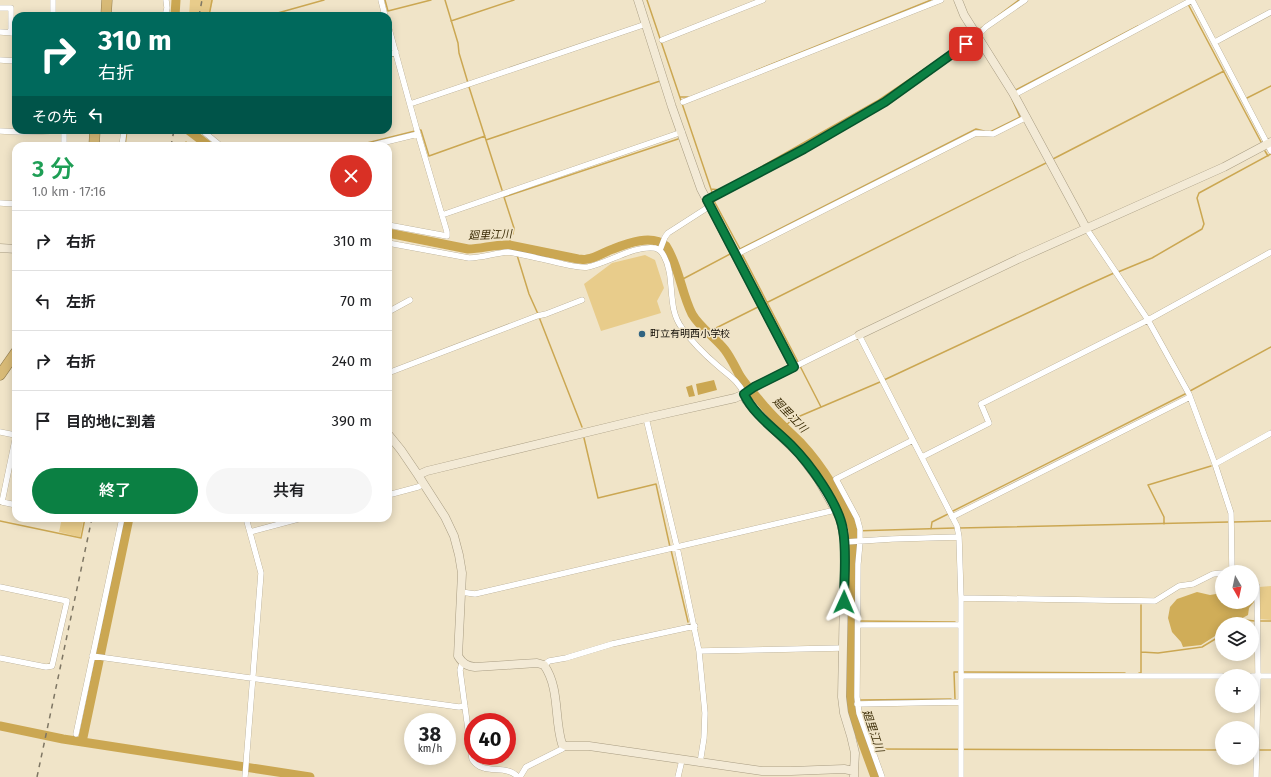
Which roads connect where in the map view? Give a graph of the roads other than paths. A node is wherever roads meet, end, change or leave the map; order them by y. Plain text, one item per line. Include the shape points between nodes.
1 (53, 0) edge
2 (107, 0) edge
3 (166, 0) edge
4 (381, 0) edge
5 (638, 0) edge
6 (763, 0) edge
7 (940, 0) edge
8 (958, 0) edge
9 (1025, 0) edge
10 (1190, 1) edge
11 (0, 8) edge
12 (53, 12) edge
13 (106, 12) edge
14 (166, 12) edge
15 (384, 12) edge
16 (1271, 12) edge
17 (12, 20) edge
18 (646, 24) junction
19 (0, 32) edge
20 (12, 33) edge
21 (976, 34) junction
22 (392, 38) edge
23 (662, 40) dead end
24 (1215, 42) junction
25 (396, 52) junction
26 (392, 54) edge
27 (0, 60) edge
28 (12, 60) edge
29 (1013, 93) junction
30 (683, 102) dead end
31 (410, 104) junction
32 (1027, 117) junction
33 (0, 130) edge
34 (12, 131) edge
35 (417, 132) junction
36 (682, 132) junction
37 (206, 134) edge
38 (216, 142) edge
39 (383, 142) edge
40 (1270, 147) edge
41 (711, 200) junction
42 (0, 203) edge
43 (12, 204) edge
44 (442, 215) junction
45 (392, 226) edge
46 (1086, 228) junction
47 (392, 244) edge
48 (0, 248) edge
49 (12, 249) edge
50 (660, 250) junction
51 (1271, 252) edge
52 (737, 253) junction
53 (410, 300) dead end
54 (582, 300) dead end
55 (392, 310) edge
56 (1148, 320) junction
57 (859, 335) junction
58 (12, 358) edge
59 (797, 365) junction
60 (392, 371) edge
61 (0, 375) edge
62 (745, 394) junction
63 (1188, 394) junction
64 (646, 418) junction
65 (0, 432) edge
66 (1271, 433) edge
67 (12, 434) edge
68 (392, 439) edge
69 (913, 440) junction
70 (12, 454) edge
71 (922, 457) junction
72 (1215, 464) junction
73 (418, 475) junction
74 (424, 484) junction
75 (392, 494) edge
76 (12, 504) edge
77 (836, 509) junction
78 (951, 514) junction
79 (121, 522) edge
80 (247, 522) edge
81 (287, 522) edge
82 (250, 532) junction
83 (959, 535) junction
84 (846, 542) junction
85 (859, 542) junction
86 (673, 548) junction
87 (1232, 565) edge
88 (1215, 574) edge
89 (0, 587) edge
90 (461, 592) junction
91 (961, 598) junction
92 (1257, 609) edge
93 (858, 622) junction
94 (961, 625) junction
95 (695, 626) junction
96 (843, 648) junction
97 (699, 651) junction
98 (92, 656) junction
99 (0, 658) edge
100 (462, 663) junction
101 (544, 665) junction
102 (1255, 669) edge
103 (961, 674) junction
104 (1215, 676) edge
105 (1259, 676) edge
106 (1271, 676) edge
107 (253, 678) junction
108 (961, 702) junction
109 (857, 704) junction
110 (465, 706) junction
111 (1256, 713) edge
112 (76, 734) dead end
113 (566, 746) junction
114 (682, 760) junction
115 (700, 763) junction
116 (245, 774) edge
117 (854, 774) edge
118 (519, 777) edge
119 (678, 777) edge
120 (882, 777) edge
121 (961, 777) edge
122 (1256, 777) edge

1 - 12 street
2 - 13 highway
3 - 14 street
4 - 15 street
5 - 18 street
6 - 23 street
7 - 30 street
8 - 21 street
9 - 21 street
10 - 24 street
10 - 29 street
11 - 17 street via 11,8
16 - 24 street
18 - 31 street
18 - 36 street
19 - 20 street
21 - 29 street
21 - 41 street via 885,102
22 - 25 street
24 - 40 street
25 - 26 street
25 - 31 street
27 - 28 street
29 - 32 street
31 - 35 street
32 - 46 street
32 - 52 street via 993,134 976,133
33 - 34 street
35 - 39 street
35 - 44 street
36 - 41 street via 701,189
36 - 44 street
37 - 38 street
40 - 46 street
41 - 50 street via 668,233
41 - 52 street
42 - 43 street
44 - 45 street via 447,236
46 - 56 street
46 - 57 street
47 - 50 street via 469,258 499,253 518,254 582,267 599,264 618,255 642,249
48 - 49 street
50 - 62 street via 668,265 673,304 681,327 731,376
51 - 56 street
52 - 59 street via 761,305
53 - 55 street
54 - 60 street
56 - 63 street
56 - 71 street via 981,404 989,423
57 - 59 street
57 - 69 street
58 - 61 highway
59 - 62 street
62 - 64 street
62 - 77 street via 746,400 755,411 800,455
63 - 72 street
63 - 78 street
64 - 73 street
64 - 86 street
65 - 67 street
66 - 72 street
68 - 73 street
69 - 71 street
69 - 85 street via 836,479 857,518
70 - 76 street via 2,502
71 - 78 street
72 - 87 street via 1231,513
73 - 74 street
74 - 75 street
74 - 90 street via 454,536 460,555
77 - 84 street
77 - 86 street
78 - 83 street
79 - 98 street
80 - 82 street
81 - 82 street
82 - 107 street via 261,573
83 - 85 street
83 - 91 street
84 - 85 street
84 - 96 street
85 - 93 street
86 - 90 street via 475,594
86 - 95 street
88 - 91 street via 1193,584 1179,586 1155,601
89 - 99 street via 67,601 52,666
90 - 100 street via 458,656
91 - 94 street
92 - 102 street
93 - 94 street
93 - 109 street
94 - 103 street
95 - 97 street
95 - 101 street via 612,644 549,661
96 - 97 street
96 - 117 street via 842,697 855,753
97 - 115 street via 705,713
98 - 107 street
98 - 112 street
100 - 101 street via 467,666 537,663
100 - 110 street via 460,670
101 - 113 street via 553,684 561,740
103 - 104 street
103 - 108 street
105 - 106 street
107 - 110 street
107 - 116 street
108 - 109 street
108 - 121 street
109 - 120 street
110 - 118 street via 475,767 489,774 510,773
111 - 122 street
113 - 114 street via 589,746
113 - 118 street via 526,767
114 - 115 street
114 - 119 street
115 - 117 street via 762,771 844,769

